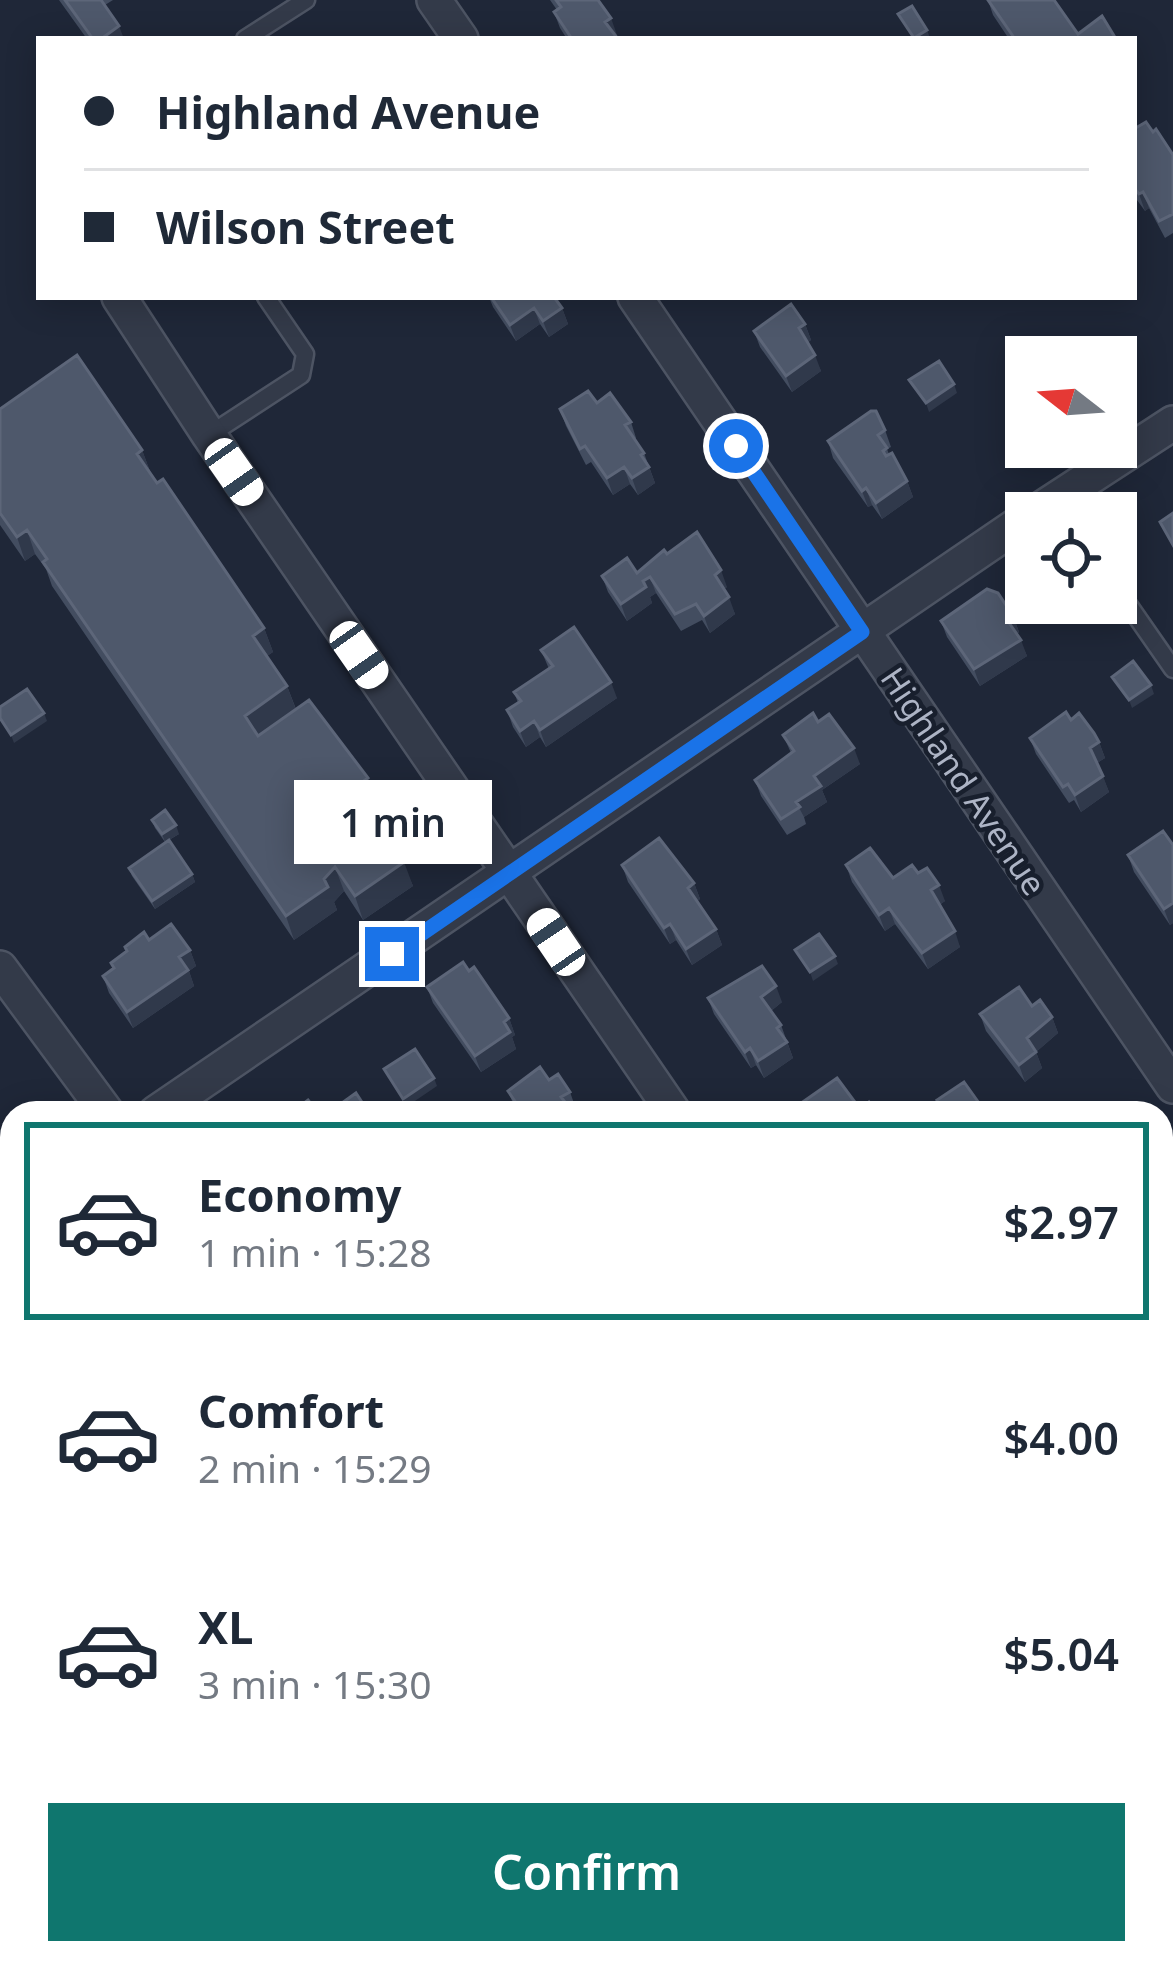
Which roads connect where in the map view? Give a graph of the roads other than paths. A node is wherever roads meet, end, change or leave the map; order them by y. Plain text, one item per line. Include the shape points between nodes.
1 (306, 0) edge
2 (434, 0) edge
3 (250, 36) edge
4 (458, 36) edge
5 (121, 300) edge
6 (268, 300) edge
7 (637, 300) edge
8 (1173, 424) edge
9 (209, 435) junction
10 (1075, 492) edge
11 (1005, 533) edge
12 (1137, 617) edge
13 (862, 632) junction
14 (1173, 669) edge
15 (510, 874) junction
16 (0, 968) edge
17 (1173, 1086) edge
18 (98, 1101) edge
19 (174, 1101) edge
20 (666, 1101) edge

1 - 3 lane
2 - 4 street
5 - 9 street
6 - 9 lane via 305,354 301,374
7 - 13 street, Highland Avenue
8 - 10 street
9 - 15 street
11 - 13 street
12 - 14 lane
13 - 15 street
13 - 17 street, Highland Avenue
15 - 19 street
15 - 20 street
16 - 18 street

